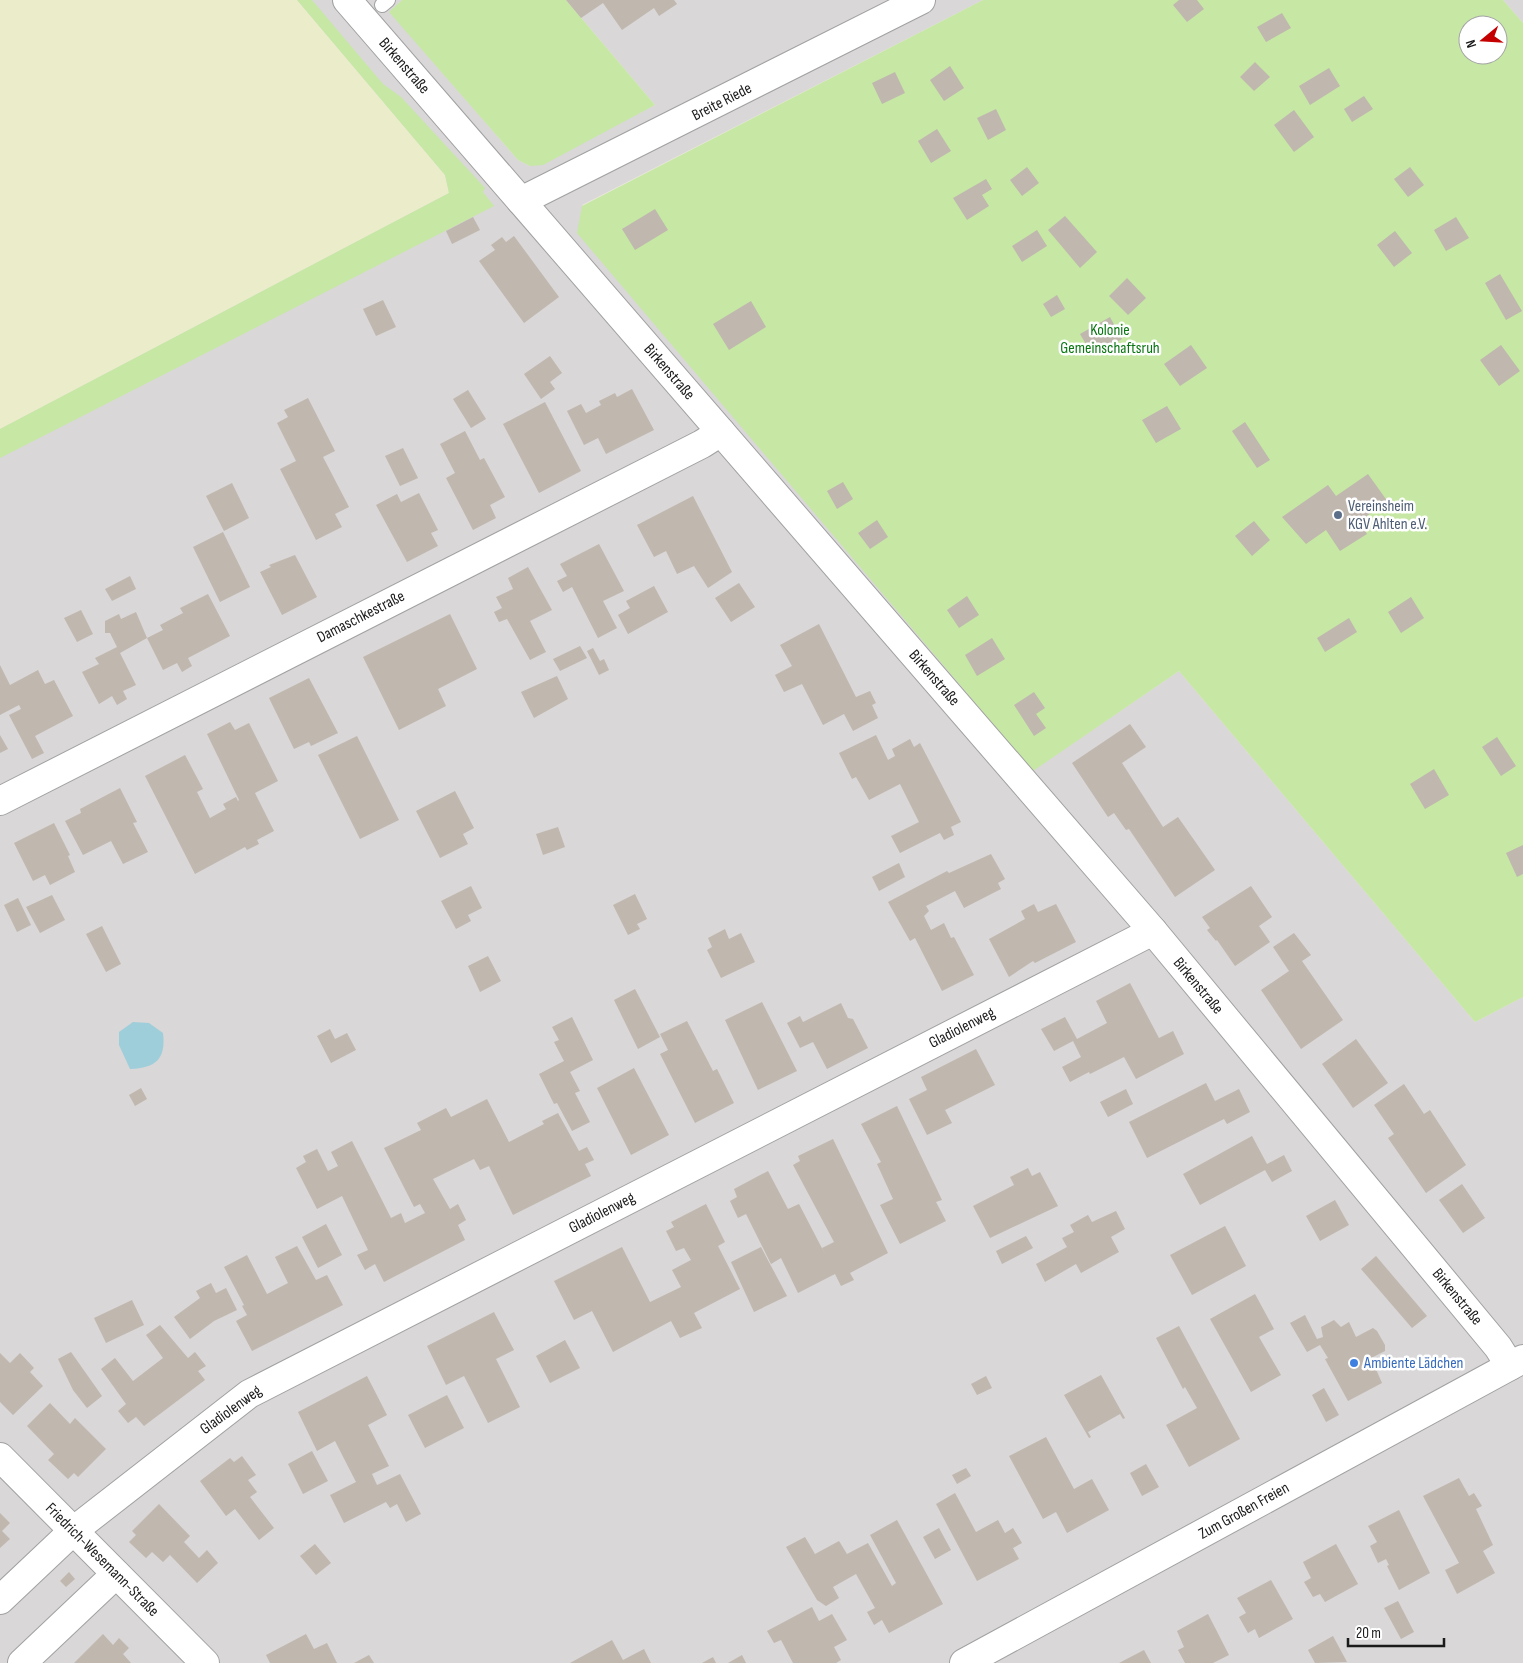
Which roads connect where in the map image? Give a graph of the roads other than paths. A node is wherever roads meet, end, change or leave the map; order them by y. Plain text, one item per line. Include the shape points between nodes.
1 (347, 0) edge
2 (921, 0) edge
3 (522, 201) junction
4 (722, 432) junction
5 (0, 801) edge
6 (1153, 931) junction
7 (1516, 1363) edge
8 (0, 1456) edge
9 (73, 1531) junction
10 (116, 1574) junction
11 (0, 1600) edge
12 (22, 1663) edge
13 (206, 1663) edge
14 (964, 1663) edge

1 - 3 street, Birkenstraße
2 - 3 street, Breite Riede
3 - 4 street, Birkenstraße
4 - 5 street, Damaschkestraße
4 - 6 street, Birkenstraße
6 - 7 street, Birkenstraße via 1498,1347
6 - 9 street, Gladiolenweg via 249,1394
7 - 14 street, Zum Großen Freien
8 - 9 street, Friedrich-Wesemann-Straße
9 - 10 street, Friedrich-Wesemann-Straße
9 - 11 street, Gladiolenweg
10 - 12 street
10 - 13 street, Friedrich-Wesemann-Straße

